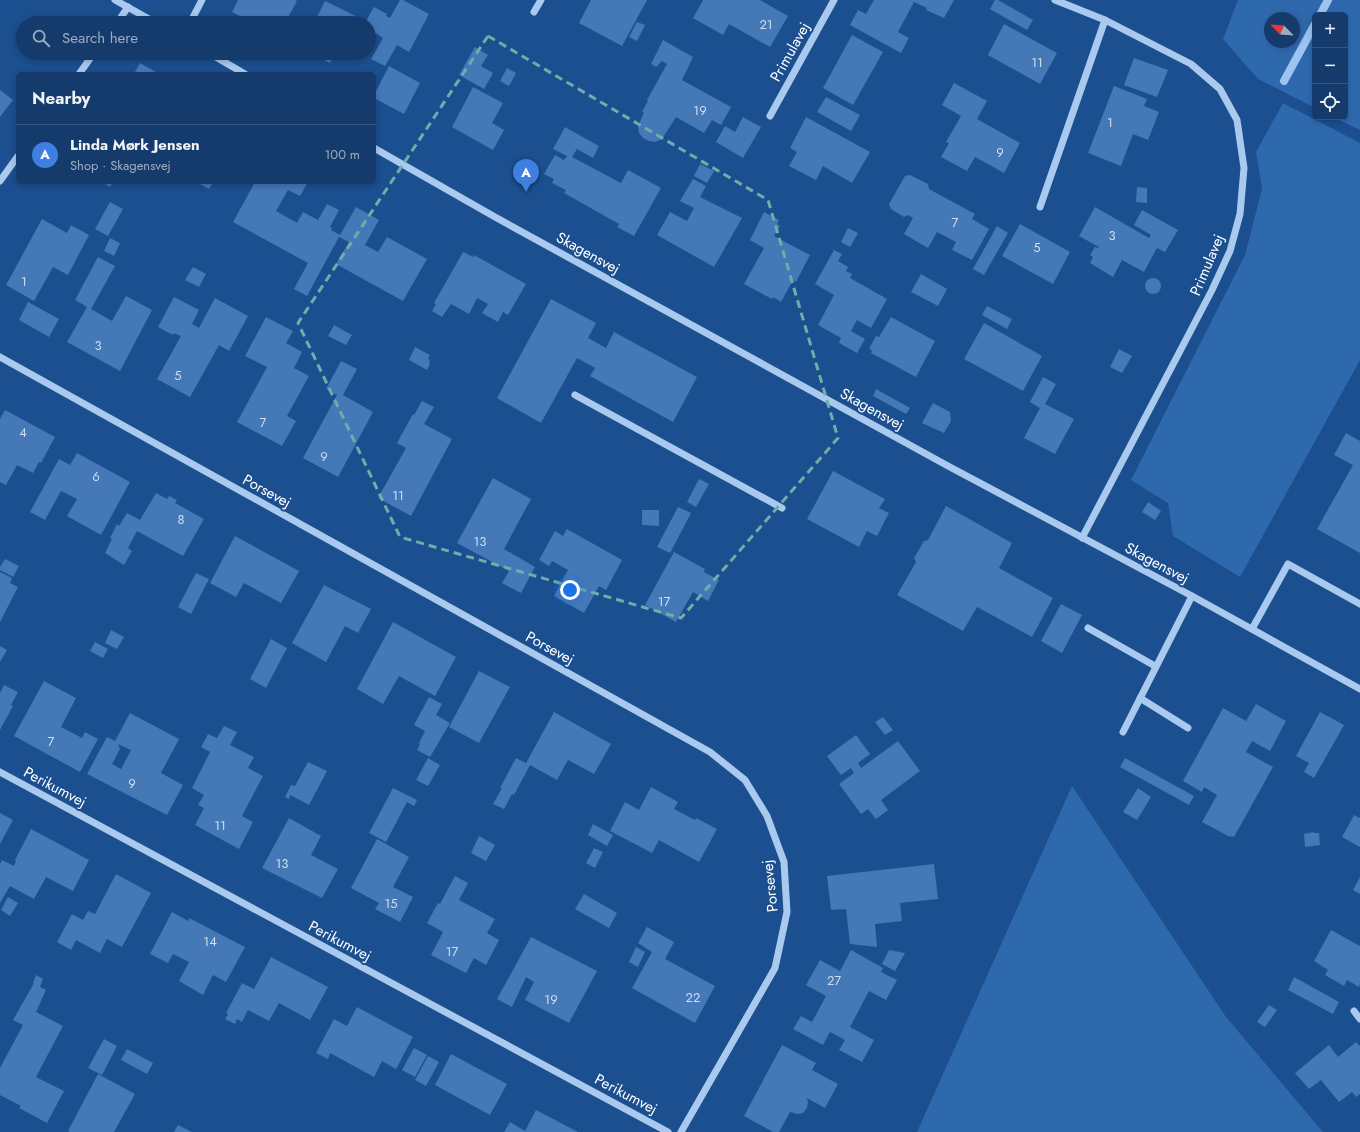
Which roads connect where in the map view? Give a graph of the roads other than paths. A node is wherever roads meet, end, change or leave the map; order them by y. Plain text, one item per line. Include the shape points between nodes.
1 (115, 0) edge
2 (202, 0) edge
3 (541, 0) edge
4 (834, 0) edge
5 (1055, 0) edge
6 (128, 7) junction
7 (534, 12) dead end
8 (122, 16) edge
9 (144, 16) edge
10 (194, 16) edge
11 (1105, 20) junction
12 (89, 60) edge
13 (220, 60) edge
14 (80, 72) edge
15 (241, 72) edge
16 (770, 116) dead end
17 (376, 149) edge
18 (16, 159) edge
19 (0, 181) edge
20 (1040, 207) dead end
21 (0, 357) edge
22 (575, 395) dead end
23 (782, 508) dead end
24 (1082, 538) junction
25 (1192, 596) junction
26 (1360, 604) edge
27 (1088, 628) dead end
28 (1252, 629) junction
29 (1155, 666) junction
30 (1360, 689) edge
31 (1140, 698) junction
32 (1188, 728) dead end
33 (1123, 732) dead end
34 (0, 772) edge
35 (1354, 1011) dead end
36 (1360, 1019) edge
37 (668, 1132) edge
38 (681, 1132) edge

1 - 6 street
2 - 10 street
3 - 7 street
4 - 16 street, Primulavej
5 - 11 street, Primulavej
6 - 8 street
6 - 9 street
11 - 20 street
11 - 24 street, Primulavej via 1191,64 1220,89 1237,120 1244,168 1240,214 1230,251
12 - 14 street
13 - 15 street
17 - 24 street, Skagensvej via 495,217
18 - 19 street
21 - 38 street, Porsevej via 710,752 745,780 767,816 784,862 787,912 775,968
22 - 23 street
24 - 25 street, Skagensvej
25 - 28 street, Skagensvej
25 - 29 street
26 - 28 street via 1288,564
27 - 29 street
28 - 30 street, Skagensvej
29 - 31 street
31 - 32 street
31 - 33 street
34 - 37 street, Perikumvej
35 - 36 street

